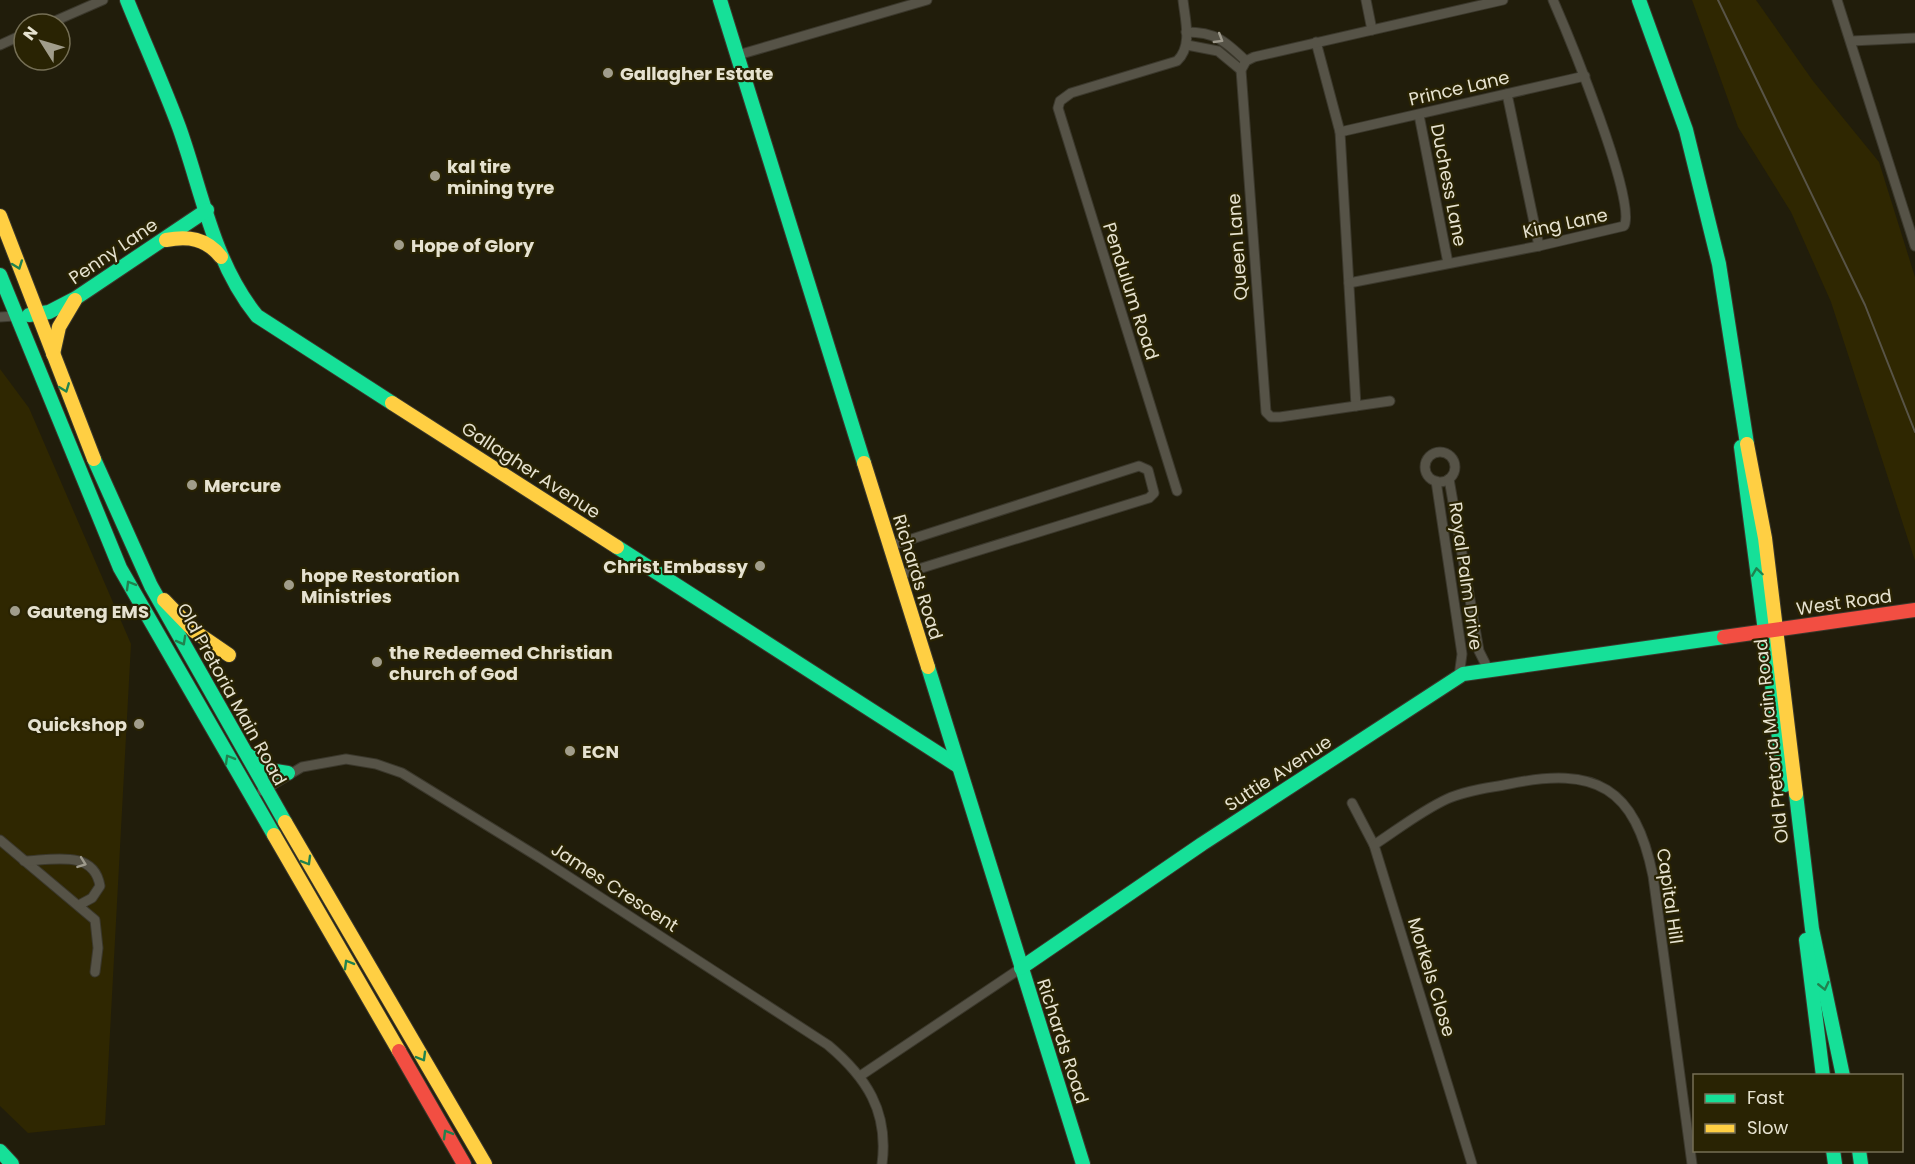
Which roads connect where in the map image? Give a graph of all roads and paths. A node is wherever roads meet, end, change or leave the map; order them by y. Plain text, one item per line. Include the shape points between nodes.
1 (103, 0) edge
2 (127, 0) edge
3 (720, 0) edge
4 (927, 0) edge
5 (1183, 0) edge
6 (1366, 0) edge
7 (1503, 0) edge
8 (1554, 0) edge
9 (1639, 0) edge
10 (1837, 0) edge
11 (72, 14) edge
12 (1372, 30) junction
13 (1186, 32) junction
14 (1915, 38) edge
15 (1851, 41) junction
16 (1316, 42) junction
17 (1187, 45) junction
18 (738, 55) junction
19 (1246, 61) junction
20 (1241, 70) junction
21 (1585, 76) junction
22 (1507, 94) junction
23 (1419, 114) junction
24 (1340, 132) junction
25 (207, 210) junction
26 (0, 216) edge
27 (159, 242) junction
28 (1539, 246) junction
29 (1915, 246) edge
30 (1448, 263) junction
31 (225, 264) junction
32 (1348, 283) junction
33 (1, 287) edge
34 (76, 298) junction
35 (36, 314) junction
36 (15, 316) junction
37 (0, 317) edge
38 (52, 355) junction
39 (1390, 401) dead end
40 (1356, 406) junction
41 (1449, 479) junction
42 (1436, 481) junction
43 (1177, 491) dead end
44 (890, 546) junction
45 (899, 574) junction
46 (151, 586) junction
47 (1468, 588) junction
48 (1452, 591) junction
49 (1915, 610) edge
50 (1771, 630) junction
51 (229, 655) dead end
52 (1488, 669) junction
53 (1459, 676) junction
54 (240, 746) junction
55 (958, 766) junction
56 (288, 773) junction
57 (265, 789) junction
58 (251, 798) junction
59 (1352, 803) dead end
60 (0, 840) edge
61 (1374, 846) junction
62 (24, 861) junction
63 (79, 905) junction
64 (1021, 968) junction
65 (95, 972) dead end
66 (1823, 1074) edge
67 (1843, 1074) edge
68 (860, 1076) junction
69 (0, 1151) edge
70 (12, 1164) edge
71 (464, 1164) edge
72 (485, 1164) edge
73 (882, 1164) edge
74 (1083, 1164) edge
75 (1472, 1164) edge
76 (1692, 1164) edge

1 - 11 street
2 - 25 main road, Gallagher Avenue via 179,128
3 - 18 main road, Richards Road
4 - 18 street
5 - 13 street
6 - 12 street
7 - 12 street
8 - 21 street, King Lane
9 - 50 main road, Old Pretoria Main Road via 1670,79 1719,264 1739,403 1760,502
10 - 15 street
12 - 16 street
13 - 17 street
13 -> 19 street via 1215,36
14 - 15 street
15 - 29 street
16 - 19 street
16 - 24 street
17 - 20 street via 1218,51
17 - 43 street, Pendulum Road via 1183,55 1167,64 1077,90 1060,101 1059,118
18 - 44 main road, Richards Road
19 - 20 street
20 - 40 street, Queen Lane via 1266,412 1274,418
21 - 22 street, Prince Lane
21 - 28 street, King Lane via 1618,175 1628,220 1619,229
22 - 23 street, Prince Lane
22 - 28 street
23 - 24 street, Prince Lane
23 - 30 street, Duchess Lane
24 - 32 street
25 - 27 main road, Penny Lane
25 - 31 main road, Gallagher Avenue
26 -> 35 main road, Old Pretoria Main Road
27 - 31 main road via 195,238 207,243
27 - 34 main road, Penny Lane
28 - 30 street, King Lane
30 - 32 street, King Lane
31 - 55 main road, Gallagher Avenue via 244,304 269,325
32 - 40 street
33 - 36 main road, Old Pretoria Main Road
34 - 35 main road, Penny Lane
34 - 38 main road via 59,327
35 - 36 main road, Penny Lane
35 - 38 main road, Old Pretoria Main Road
36 - 37 street
58 -> 36 main road, Old Pretoria Main Road via 120,568
38 -> 46 main road, Old Pretoria Main Road via 84,439
39 - 40 street
41 - 42 street
41 - 42 street via 1454,461 1447,453 1439,452 1431,454 1425,464 1427,474
41 - 47 street, Royal Palm Drive
42 - 48 street, Royal Palm Drive
44 - 45 main road, Richards Road
44 - 45 street via 1138,466 1148,470 1154,493 1149,498
45 - 55 main road, Richards Road
46 - 51 main road via 194,631
46 -> 54 main road, Old Pretoria Main Road
47 - 48 street
47 - 52 street, Royal Palm Drive via 1480,654
48 - 53 street, Royal Palm Drive via 1462,654
49 - 50 main road, West Road
50 - 52 main road, Suttie Avenue
50 - 66 main road, Old Pretoria Main Road
50 -> 67 main road, Old Pretoria Main Road via 1812,929
52 - 53 main road, Suttie Avenue
53 - 64 main road, Suttie Avenue
54 - 56 main road via 266,769
54 - 57 main road, Old Pretoria Main Road
55 - 64 main road, Richards Road
56 - 57 street, James Crescent
56 - 68 street, James Crescent via 308,765 346,759 402,773 817,1036
57 - 58 street, James Crescent
57 -> 72 main road, Old Pretoria Main Road
71 -> 58 main road, Old Pretoria Main Road
59 - 61 street, Morkels Close
60 - 62 street
61 - 75 street, Morkels Close
61 - 76 street, Capital Hill via 1449,798 1537,778 1576,777 1607,791 1631,812 1644,838 1653,876
62 - 63 street
62 -> 63 street via 80,860 90,865 97,872 100,886 92,898
63 - 65 street via 95,920
64 - 68 street, Suttie Avenue
64 - 74 main road, Richards Road
68 - 73 street, James Crescent via 878,1114
69 - 70 main road

